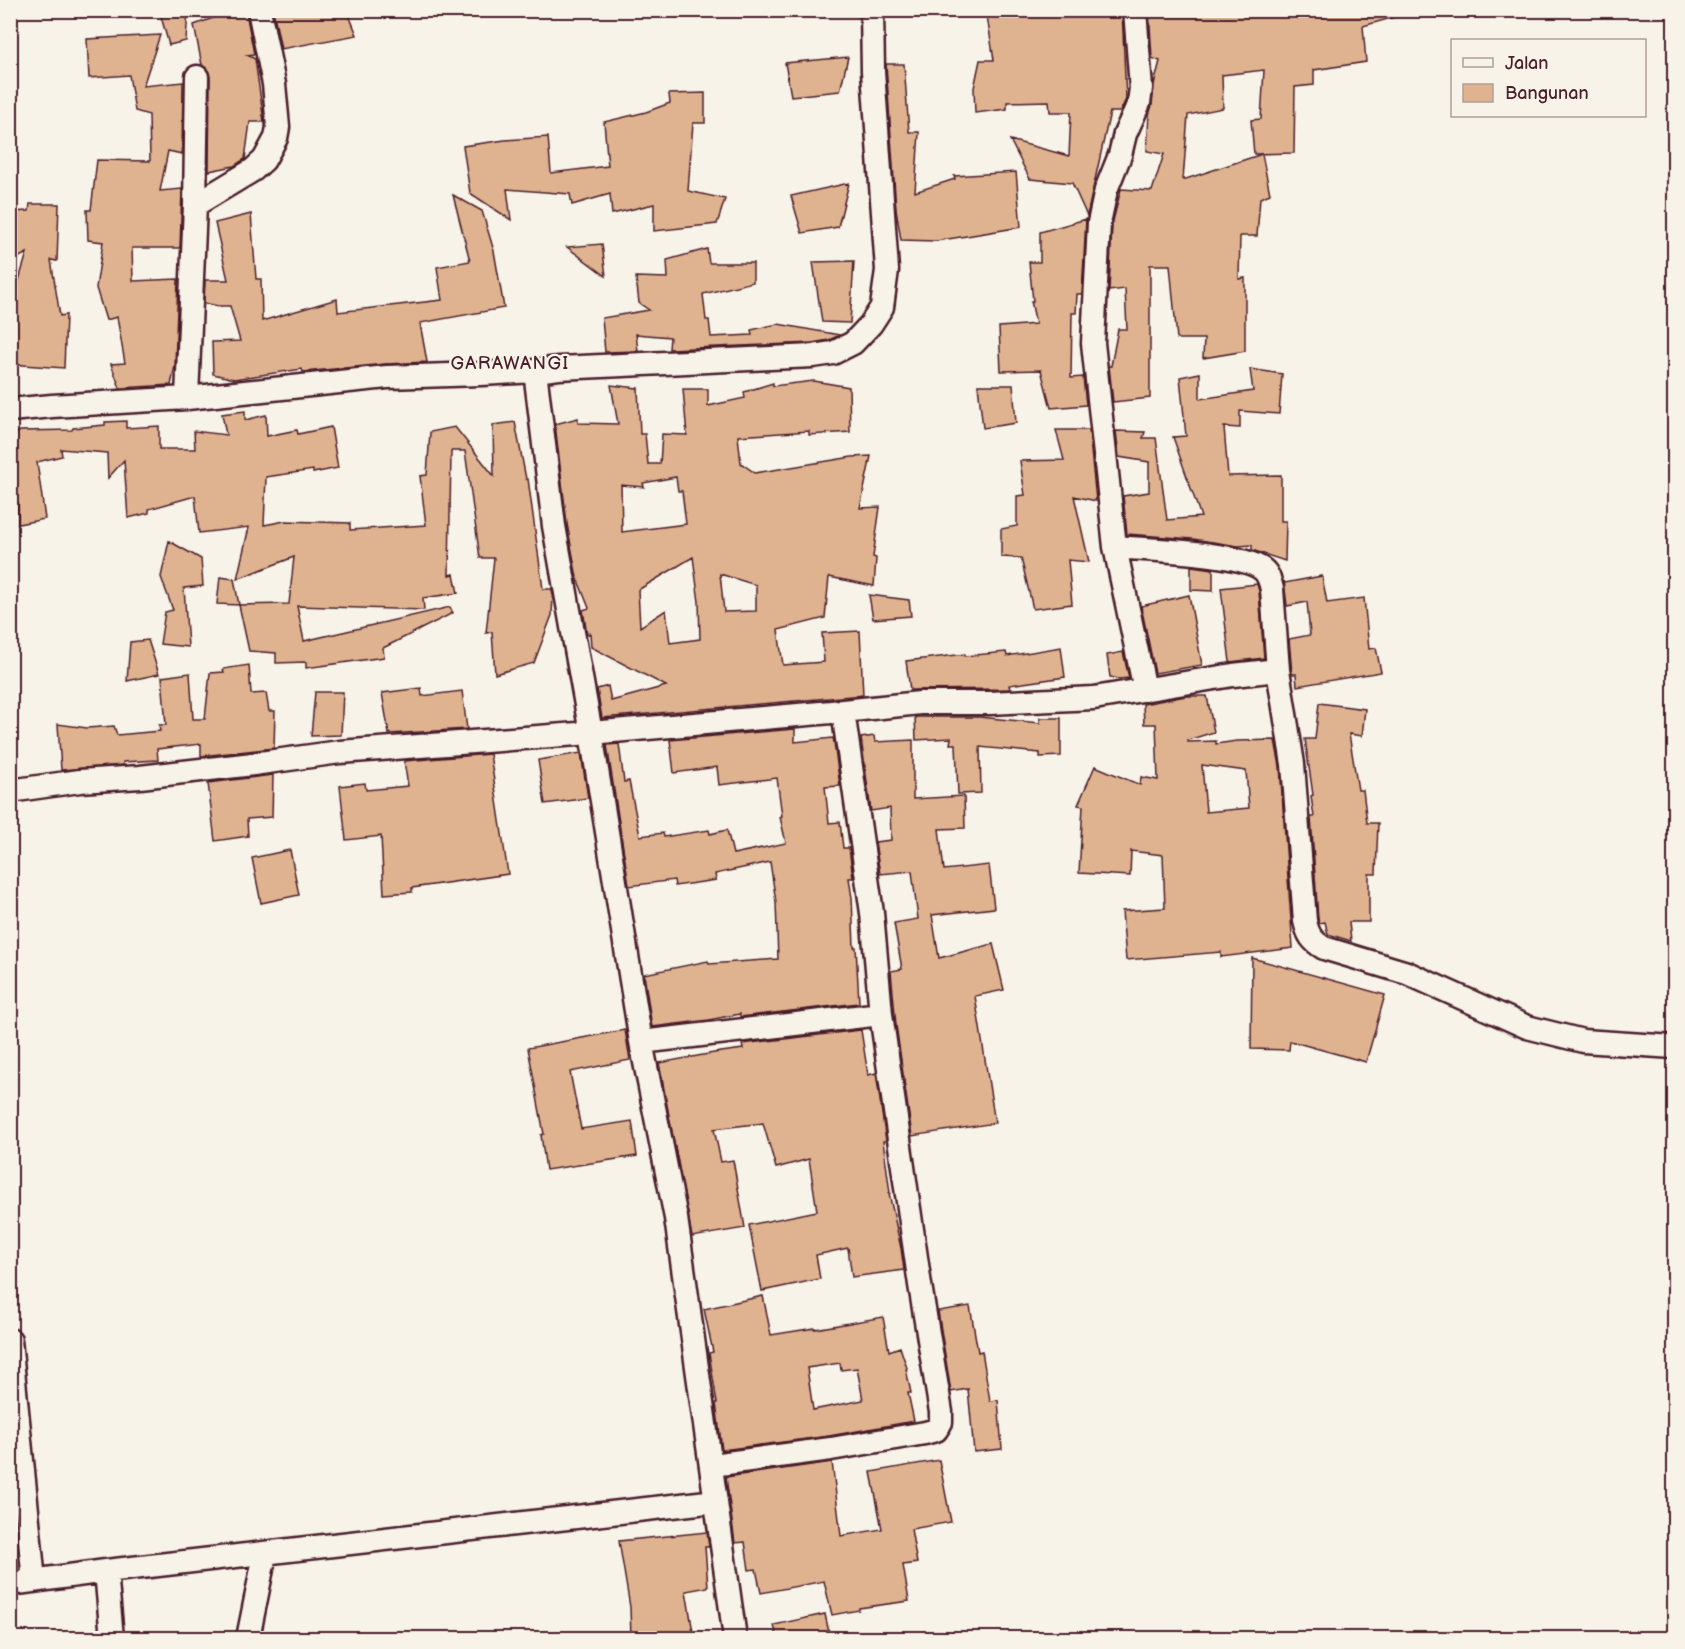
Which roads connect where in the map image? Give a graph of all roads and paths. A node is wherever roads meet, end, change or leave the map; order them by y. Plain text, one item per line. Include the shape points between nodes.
1 (259, 10) edge
2 (872, 10) edge
3 (1135, 10) edge
4 (196, 77) dead end
5 (195, 205) junction
6 (536, 371) junction
7 (187, 398) junction
8 (10, 410) edge
9 (1115, 547) junction
10 (1278, 670) junction
11 (1138, 691) junction
12 (843, 711) junction
13 (591, 733) junction
14 (10, 791) edge
15 (881, 1014) junction
16 (641, 1042) junction
17 (1674, 1047) edge
18 (10, 1340) edge
19 (712, 1465) junction
20 (716, 1501) junction
21 (265, 1554) junction
22 (106, 1571) junction
23 (34, 1581) junction
24 (10, 1584) edge
25 (112, 1638) edge
26 (248, 1638) edge
27 (735, 1638) edge

1 - 5 street via 274,84 276,138 264,160 252,170
2 - 6 street via 887,270 882,307 871,324 853,343 833,353 813,356
3 - 9 street via 1139,103 1106,190 1099,223 1093,343
4 - 5 street
5 - 7 street
6 - 7 street via 387,377
6 - 13 street via 554,526
7 - 8 street
9 - 10 street via 1215,556 1256,564 1265,571 1272,589
9 - 11 street
10 - 11 street
10 - 17 street via 1293,764 1305,921 1315,943 1407,973 1527,1027 1584,1041
11 - 12 street via 1094,698 920,703
12 - 13 street
12 - 15 street via 872,913
13 - 14 street via 340,752
13 - 16 street
15 - 16 street
15 - 19 street via 941,1422 932,1432
16 - 19 street via 676,1218
18 - 23 street
19 - 20 street
20 - 21 street
20 - 27 street
21 - 22 street
21 - 26 street
22 - 23 street
22 - 25 street
23 - 24 street

